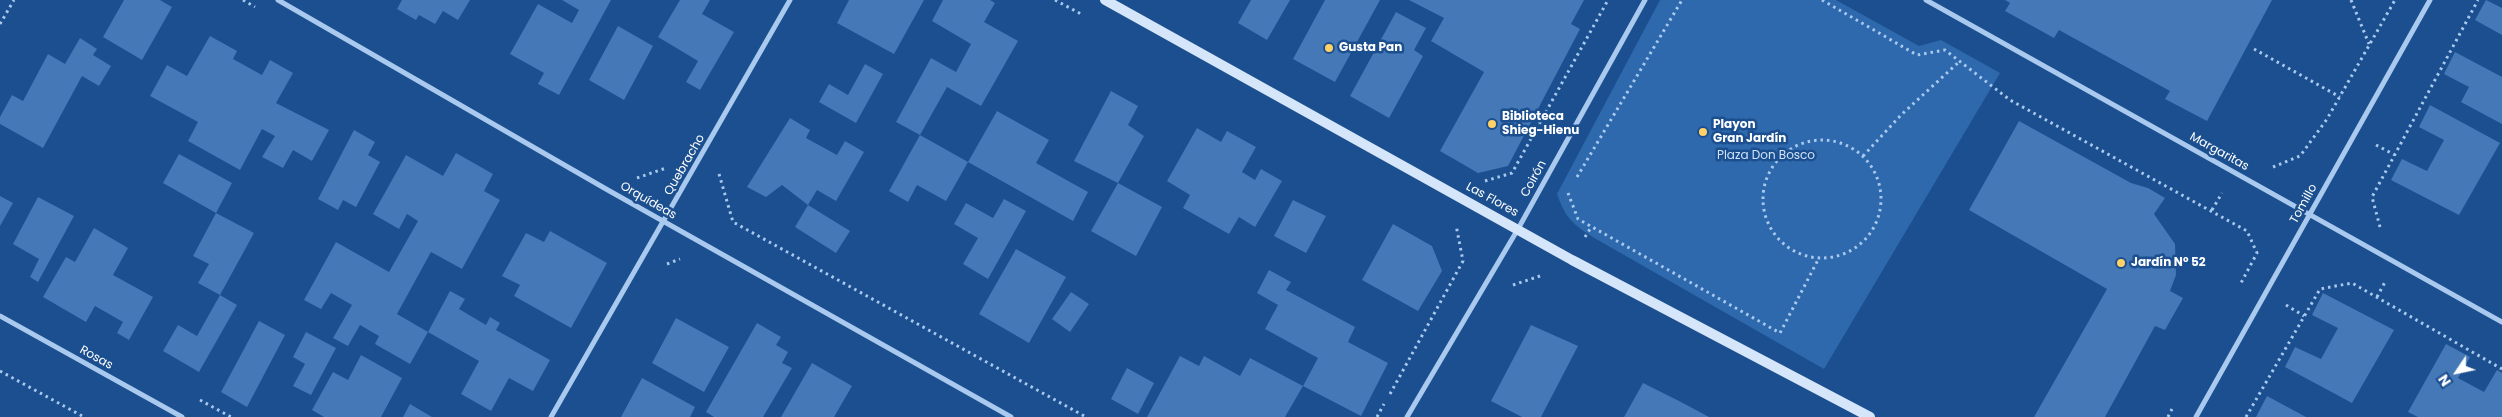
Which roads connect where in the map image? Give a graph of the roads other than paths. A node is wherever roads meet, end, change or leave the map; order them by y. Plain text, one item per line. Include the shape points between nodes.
1 (278, 0) edge
2 (790, 0) edge
3 (1105, 0) edge
4 (1645, 0) edge
5 (1926, 0) edge
6 (2430, 0) edge
7 (2309, 215) junction
8 (664, 222) junction
9 (1518, 229) junction
10 (0, 316) edge
11 (2502, 322) edge
12 (182, 417) edge
13 (551, 417) edge
14 (1011, 417) edge
15 (1407, 417) edge
16 (1870, 417) edge
17 (2196, 417) edge

1 - 8 street, Orquídeas
2 - 8 street, Quebracho
3 - 9 street, Las Flores
4 - 9 street, Coirón
5 - 7 street, Margaritas
6 - 7 street, Tomillo
7 - 11 street, Margaritas
7 - 17 street, Tomillo
8 - 13 street, Quebracho
8 - 14 street, Orquídeas
9 - 15 street, Coirón
9 - 16 street, Las Flores
10 - 12 street, Rosas

